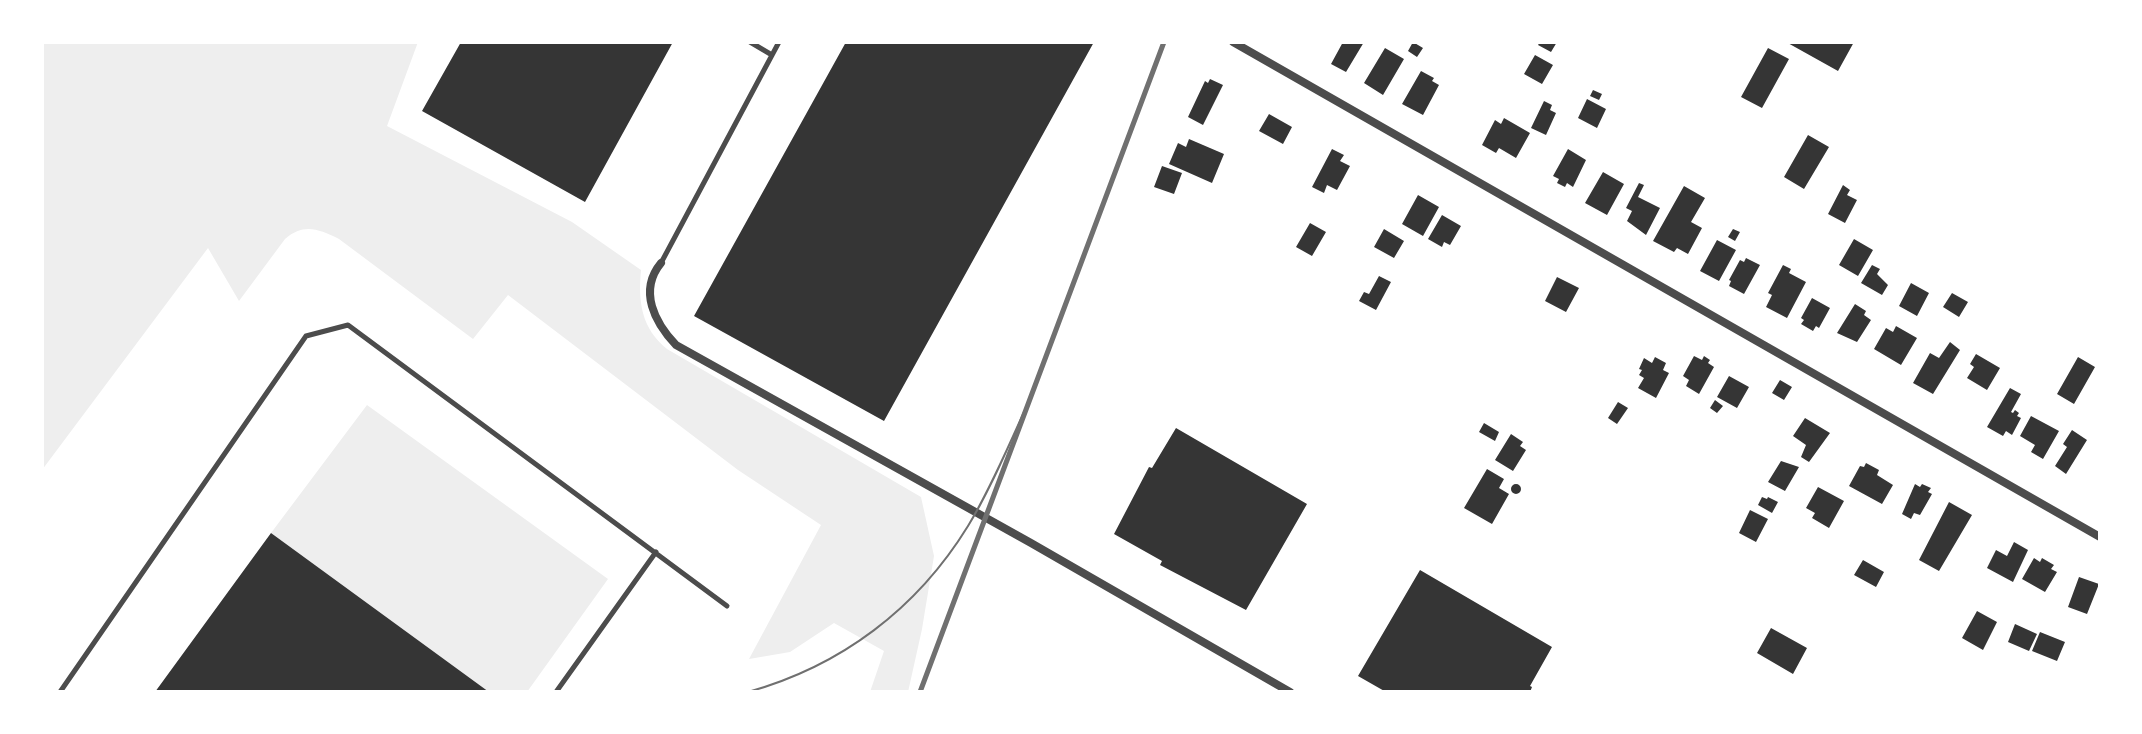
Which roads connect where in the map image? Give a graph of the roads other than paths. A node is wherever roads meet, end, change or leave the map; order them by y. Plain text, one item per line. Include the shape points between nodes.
1 (750, 42) edge
2 (779, 42) edge
3 (1233, 42) edge
4 (772, 55) junction
5 (661, 263) joint
6 (2100, 537) edge
7 (656, 552) junction
8 (727, 606) dead end
9 (60, 692) edge
10 (556, 692) edge
11 (1290, 692) edge

1 - 4 lane
2 - 4 lane
3 - 6 street
4 - 5 lane
5 - 11 street via 652,278 651,306 676,345
7 - 8 lane
7 - 9 lane via 348,325 306,336
7 - 10 lane

